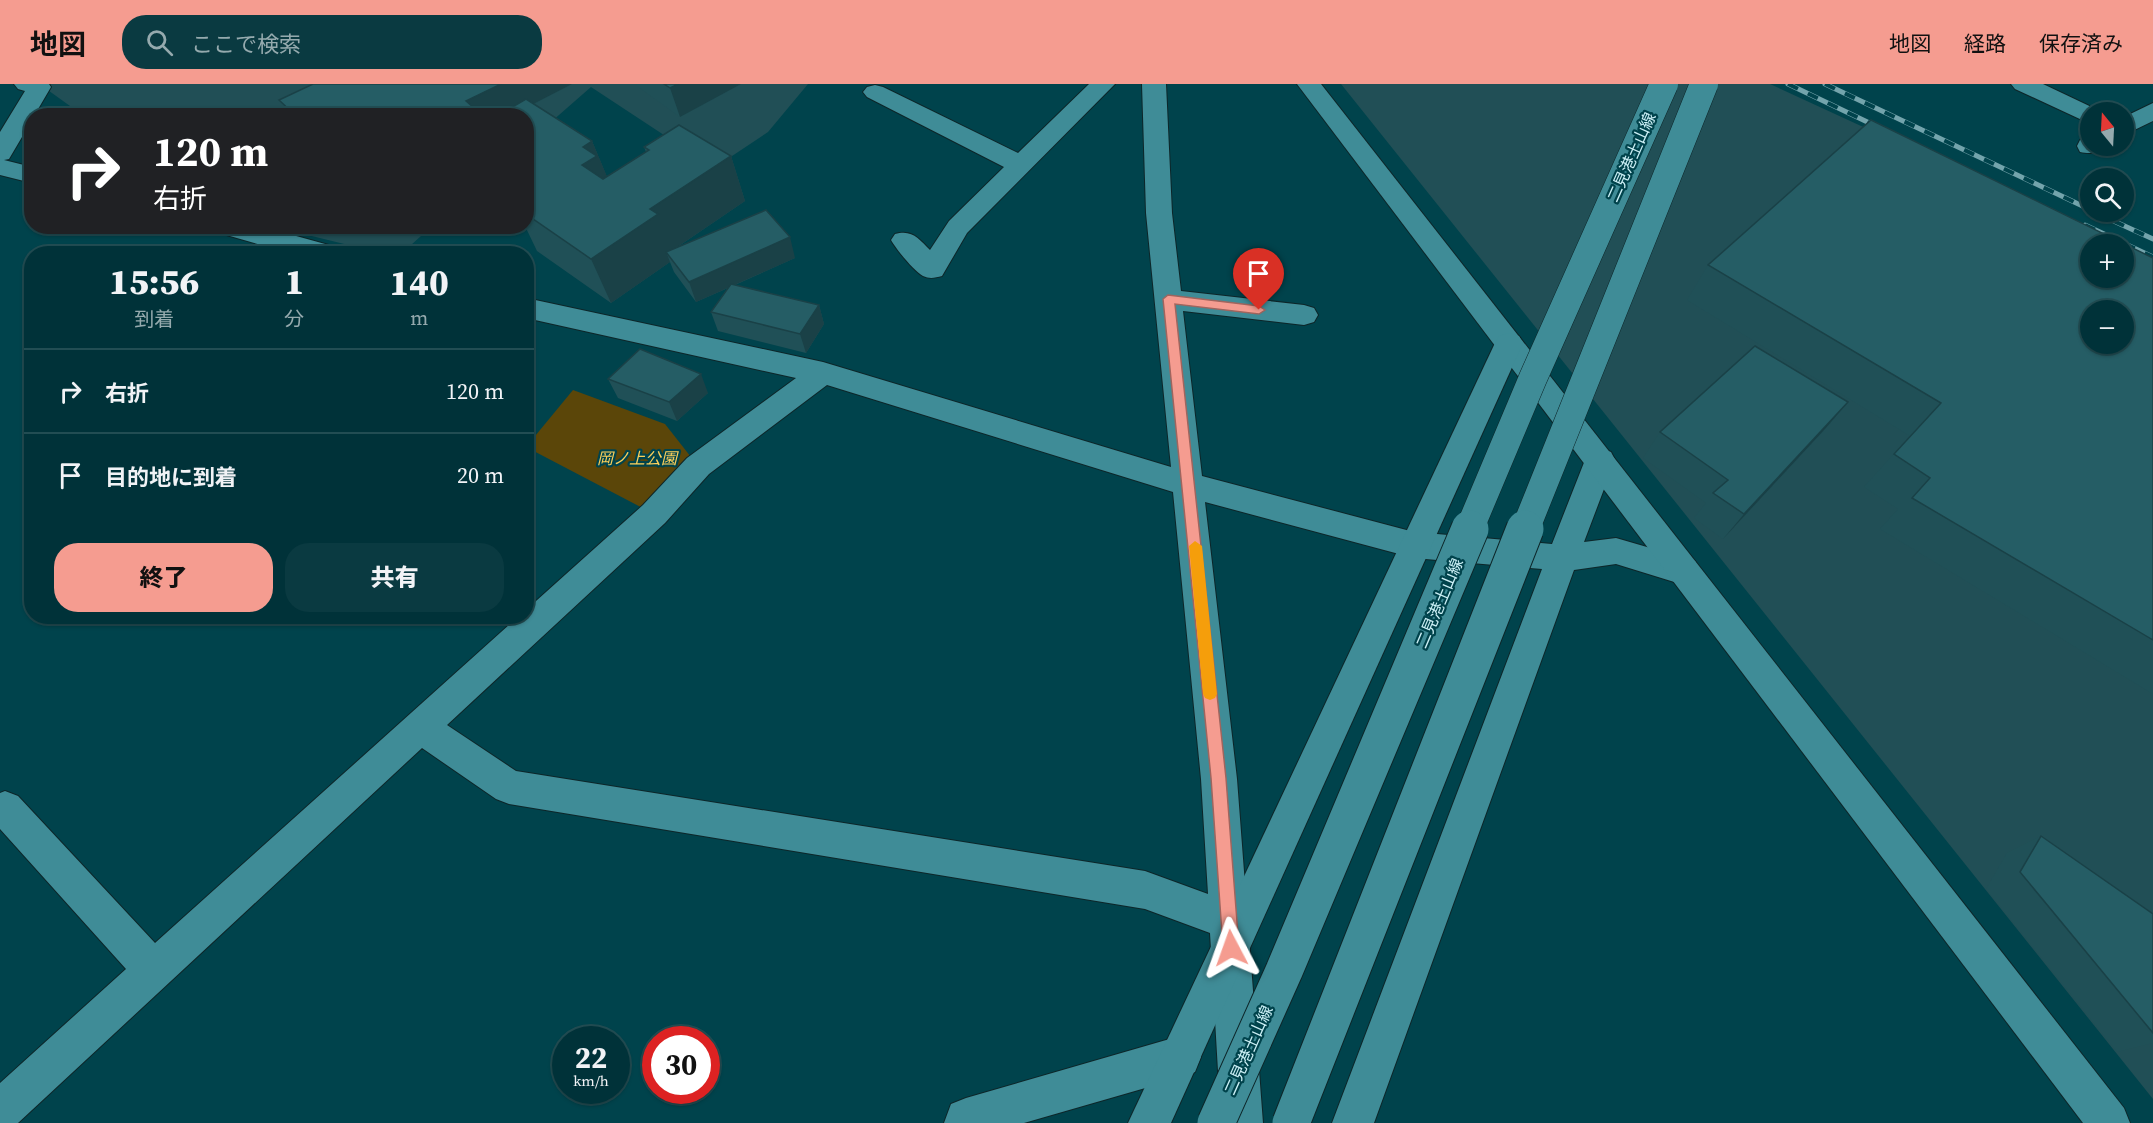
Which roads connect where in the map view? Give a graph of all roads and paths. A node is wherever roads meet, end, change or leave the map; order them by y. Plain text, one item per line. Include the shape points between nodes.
1 (26, 84) edge
2 (1103, 84) edge
3 (1154, 84) edge
4 (1309, 84) edge
5 (1664, 84) edge
6 (1704, 84) edge
7 (2023, 84) edge
8 (875, 92) dead end
9 (27, 108) edge
10 (2080, 110) edge
11 (2153, 111) edge
12 (24, 112) edge
13 (2134, 121) edge
14 (0, 153) edge
15 (1021, 165) junction
16 (0, 167) edge
17 (24, 174) edge
18 (254, 234) edge
19 (904, 240) dead end
20 (298, 246) edge
21 (1168, 299) junction
22 (534, 310) edge
23 (1304, 315) dead end
24 (1509, 344) junction
25 (823, 373) junction
26 (1600, 460) junction
27 (1189, 485) junction
28 (1414, 544) junction
29 (1562, 558) junction
30 (1684, 571) junction
31 (421, 728) junction
32 (5, 808) dead end
33 (1230, 934) junction
34 (154, 971) junction
35 (1180, 1057) junction
36 (0, 1111) edge
37 (965, 1123) edge
38 (1149, 1123) edge
39 (1216, 1123) edge
40 (1242, 1123) edge
41 (1291, 1123) edge
42 (1353, 1123) edge
43 (2109, 1123) edge

1 - 9 street via 39,87
2 - 15 street
3 - 21 street via 1159,213
4 - 24 street
5 - 39 street, 二見港土山線, bridge via 1533,378 1284,971
6 - 41 street, bridge
7 - 10 street
8 - 15 street
11 - 13 street
12 - 14 street
15 - 19 street via 958,227 932,269
16 - 17 street
18 - 20 street
21 - 23 street
21 - 27 street
22 - 25 street
24 - 26 street
24 - 28 street
25 - 27 street
25 - 31 street via 698,466 654,514
26 - 29 street
26 - 30 street
27 - 28 street
27 - 33 street via 1219,778
28 - 29 street
28 - 33 street
29 - 30 street via 1616,551
29 - 42 street
30 - 43 street
31 - 33 street via 509,787 1145,890
31 - 34 street
32 - 34 street
33 - 35 street
33 - 40 street
34 - 36 street
35 - 37 street via 966,1119
35 - 38 street

